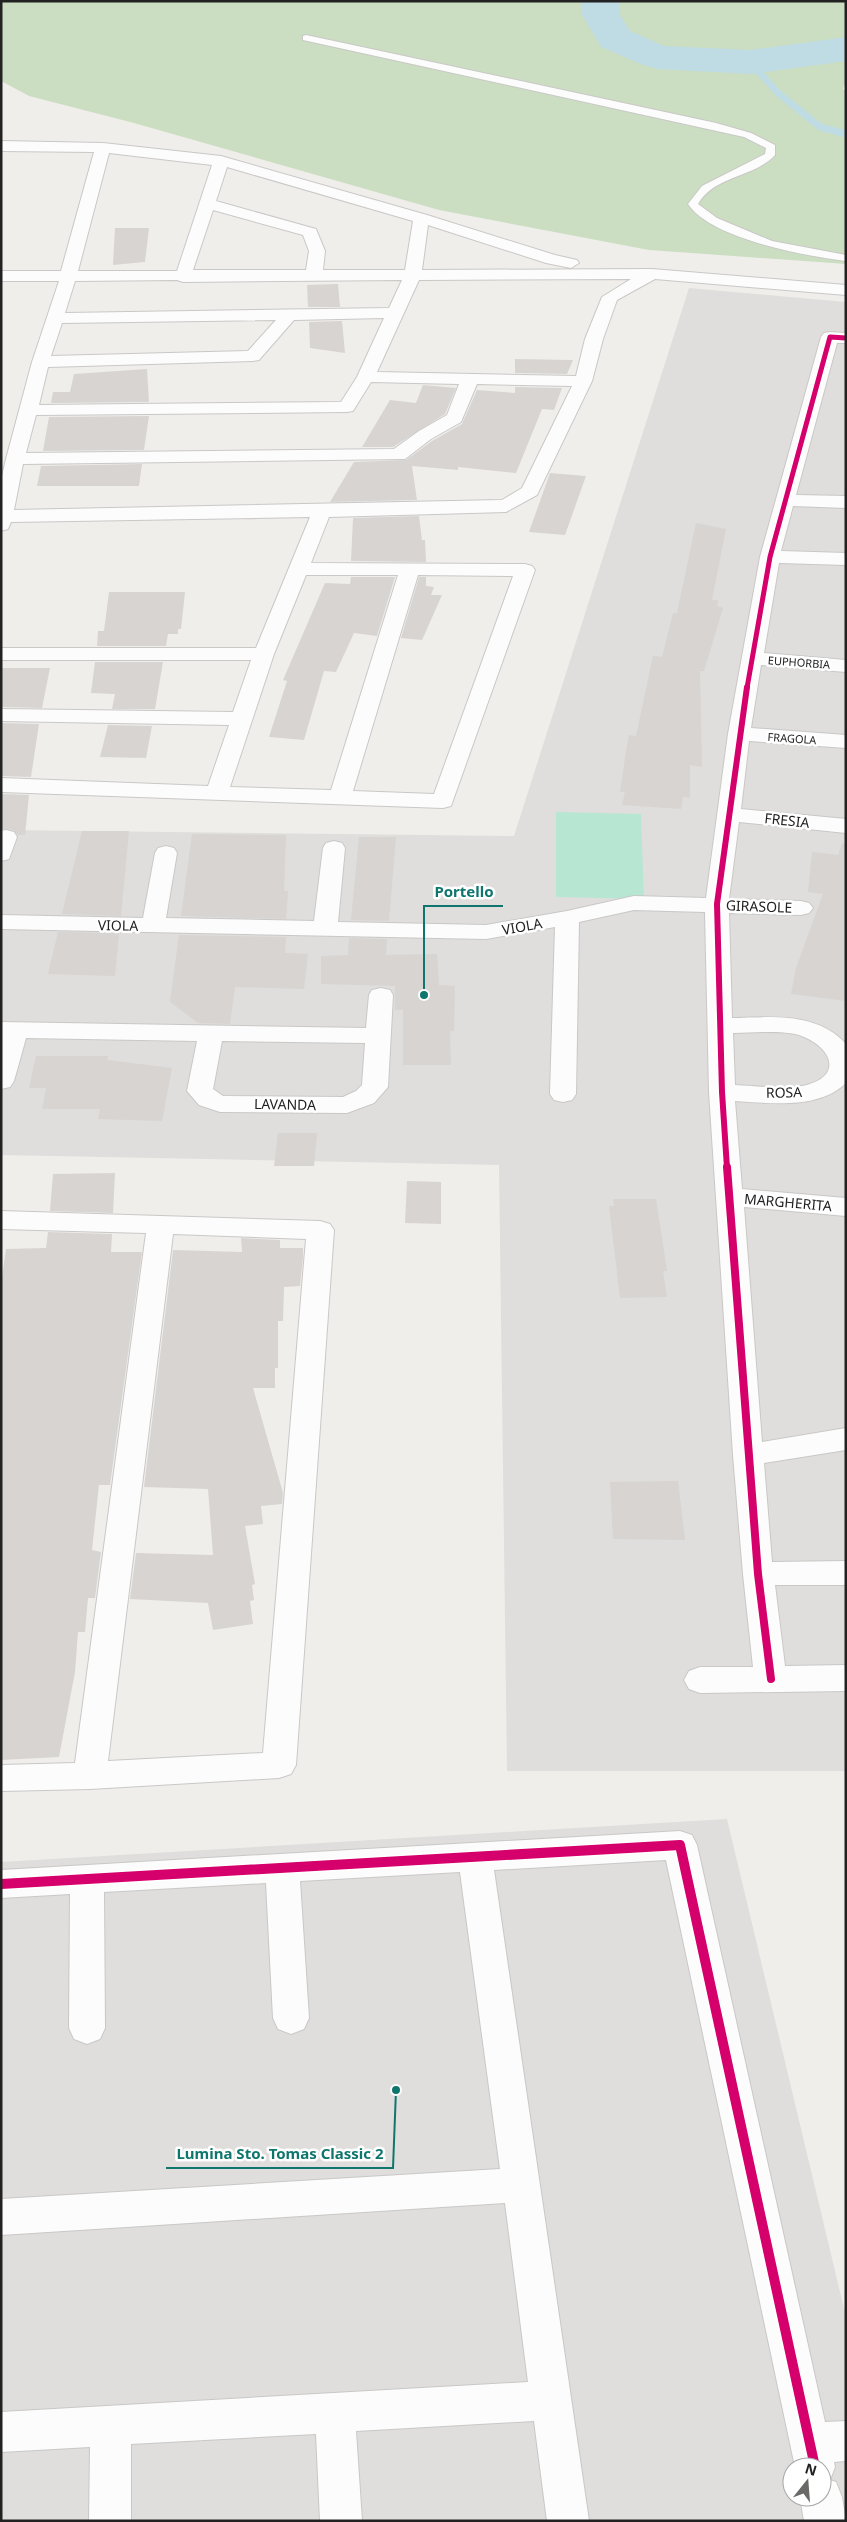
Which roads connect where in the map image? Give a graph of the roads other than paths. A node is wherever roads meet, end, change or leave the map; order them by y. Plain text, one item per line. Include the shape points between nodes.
1 (306, 38) dead end
2 (1, 146) edge
3 (103, 148) junction
4 (221, 161) junction
5 (206, 203) junction
6 (421, 218) junction
7 (846, 258) edge
8 (413, 274) junction
9 (652, 274) junction
10 (1, 276) edge
11 (314, 276) junction
12 (68, 277) junction
13 (183, 277) junction
14 (846, 290) edge
15 (397, 313) junction
16 (290, 314) junction
17 (56, 318) junction
18 (838, 337) edge
19 (41, 362) junction
20 (366, 377) junction
21 (470, 379) junction
22 (583, 382) junction
23 (29, 410) junction
24 (15, 459) junction
25 (784, 500) junction
26 (846, 502) edge
27 (322, 511) junction
28 (2, 519) edge
29 (770, 557) junction
30 (846, 560) edge
31 (298, 569) junction
32 (410, 569) junction
33 (1, 654) edge
34 (264, 654) junction
35 (751, 658) junction
36 (846, 666) edge
37 (1, 715) edge
38 (242, 719) junction
39 (739, 734) junction
40 (846, 742) edge
41 (1, 785) edge
42 (217, 792) junction
43 (340, 797) junction
44 (727, 814) junction
45 (846, 826) edge
46 (334, 848) dead end
47 (166, 853) dead end
48 (717, 904) junction
49 (801, 908) dead end
50 (567, 918) junction
51 (1, 922) edge
52 (153, 926) junction
53 (325, 930) junction
54 (381, 995) dead end
55 (721, 1026) junction
56 (8, 1030) edge
57 (211, 1034) junction
58 (379, 1036) junction
59 (1, 1081) edge
60 (722, 1092) junction
61 (563, 1094) dead end
62 (731, 1197) junction
63 (846, 1207) edge
64 (1, 1220) edge
65 (161, 1225) junction
66 (846, 1439) edge
67 (748, 1455) junction
68 (846, 1572) edge
69 (758, 1574) junction
70 (846, 1678) edge
71 (771, 1679) junction
72 (700, 1680) dead end
73 (90, 1776) junction
74 (1, 1778) edge
75 (475, 1857) junction
76 (282, 1868) junction
77 (87, 1879) junction
78 (1, 1884) edge
79 (291, 2018) dead end
80 (86, 2028) dead end
81 (522, 2185) junction
82 (1, 2217) edge
83 (551, 2400) junction
84 (335, 2412) junction
85 (111, 2426) junction
86 (1, 2432) edge
87 (824, 2450) edge
88 (823, 2507) edge
89 (110, 2521) edge
90 (341, 2521) edge
91 (568, 2521) edge
92 (825, 2521) edge

1 - 7 lane via 649,112 763,141 771,148 770,156 706,187 695,197 693,204 697,210 769,244
2 - 3 street
3 - 4 street
3 - 12 street
4 - 5 street
4 - 6 street
5 - 11 street via 310,232 317,251
5 - 13 street
6 - 8 street
6 - 9 street via 552,260
8 - 9 street
8 - 11 street
8 - 15 street
9 - 14 street
9 - 22 street via 610,297 594,339
10 - 12 street
11 - 13 street
12 - 13 street
12 - 17 street
15 - 16 street
15 - 20 street
16 - 17 street
16 - 19 street via 253,356
17 - 19 street
18 - 25 street
19 - 23 street
20 - 21 street
20 - 23 street via 347,407
21 - 22 street
21 - 24 street via 455,418 425,434 398,455
22 - 27 street via 530,492 506,506
23 - 24 street
24 - 28 street
25 - 26 street
25 - 29 street
27 - 28 street
27 - 31 street
29 - 30 street
29 - 35 street
31 - 32 street
31 - 34 street
32 - 43 street
32 - 43 street via 526,570 443,801
33 - 34 street
34 - 38 street
35 - 36 street, EUPHORBIA
35 - 39 street
37 - 38 street
38 - 42 street
39 - 40 street, FRAGOLA
39 - 44 street
41 - 42 street
42 - 43 street
44 - 45 street, FRESIA
44 - 48 street
46 - 53 street
47 - 52 street
48 - 49 street, GIRASOLE
48 - 50 street, VIOLA via 634,903
48 - 55 street
50 - 53 street, VIOLA via 486,932
50 - 61 street
51 - 52 street, VIOLA
52 - 53 street, VIOLA
54 - 58 street
55 - 60 street
55 - 60 street, ROSA via 785,1026 819,1034 832,1043 843,1064 840,1075 816,1091 799,1094
56 - 57 street
56 - 59 street
57 - 58 street
57 - 58 street, LAVANDA via 200,1091 220,1104 347,1105 365,1097 375,1087
60 - 62 street
62 - 63 street, MARGHERITA
62 - 67 street
64 - 65 street
65 - 73 street
65 - 73 street via 320,1230 279,1765
66 - 67 street
67 - 69 street
68 - 69 street
69 - 71 street
70 - 71 street
71 - 72 street
73 - 74 street
75 - 76 street
75 - 81 street
75 - 87 street via 680,1845
76 - 77 street
76 - 79 street
77 - 78 street
77 - 80 street
81 - 82 street
81 - 83 street
83 - 84 street
83 - 91 street
84 - 85 street
84 - 90 street
85 - 86 street
85 - 89 street
88 - 92 street

